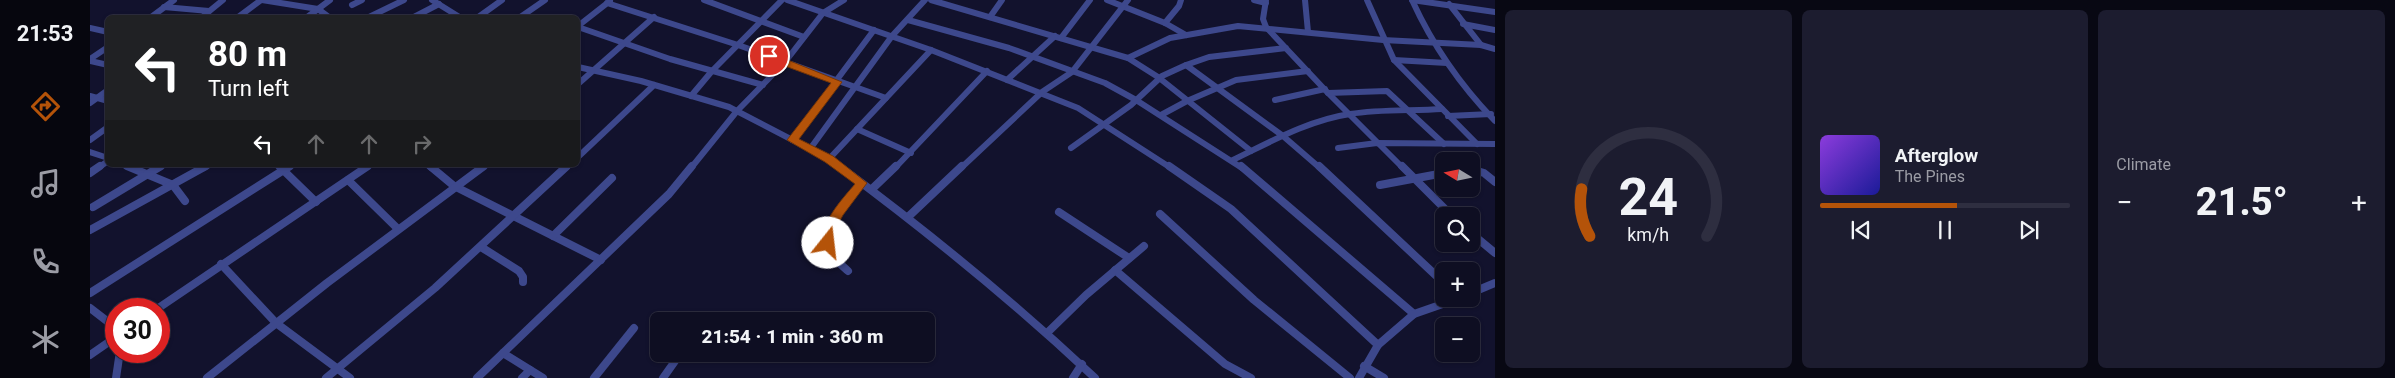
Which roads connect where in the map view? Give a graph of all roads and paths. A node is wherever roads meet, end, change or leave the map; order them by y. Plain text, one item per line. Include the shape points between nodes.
1 (174, 0) edge
2 (223, 0) edge
3 (262, 0) edge
4 (330, 0) edge
5 (362, 0) edge
6 (404, 0) edge
7 (432, 0) edge
8 (502, 0) edge
9 (546, 0) edge
10 (704, 0) edge
11 (782, 0) edge
12 (787, 0) edge
13 (844, 0) edge
14 (925, 0) edge
15 (931, 0) edge
16 (1002, 0) edge
17 (1090, 0) edge
18 (1107, 0) edge
19 (1181, 0) edge
20 (1254, 0) edge
21 (1305, 0) edge
22 (1367, 0) edge
23 (1266, 1) edge
24 (609, 2) edge
25 (1127, 3) edge
26 (1448, 3) edge
27 (439, 4) junction
28 (352, 5) dead end
29 (164, 7) junction
30 (318, 9) junction
31 (210, 11) junction
32 (1495, 12) edge
33 (823, 13) junction
34 (154, 15) edge
35 (205, 15) edge
36 (241, 15) edge
37 (310, 15) edge
38 (326, 15) edge
39 (373, 15) edge
40 (418, 15) edge
41 (456, 15) edge
42 (481, 15) edge
43 (524, 15) edge
44 (654, 17) junction
45 (990, 17) junction
46 (908, 20) junction
47 (761, 22) junction
48 (1165, 23) junction
49 (580, 24) edge
50 (1463, 24) junction
51 (580, 27) edge
52 (1266, 27) junction
53 (90, 28) edge
54 (874, 30) junction
55 (1495, 30) edge
56 (105, 31) edge
57 (1308, 32) junction
58 (1186, 35) junction
59 (892, 36) junction
60 (804, 37) junction
61 (1058, 37) junction
62 (1383, 40) junction
63 (624, 42) junction
64 (1433, 43) junction
65 (738, 45) junction
66 (1091, 46) junction
67 (1481, 46) junction
68 (1286, 48) junction
69 (105, 49) edge
70 (1495, 49) edge
71 (931, 50) junction
72 (1031, 57) junction
73 (1128, 58) junction
74 (90, 60) edge
75 (1394, 60) junction
76 (785, 62) junction
77 (1447, 63) junction
78 (105, 64) edge
79 (1186, 65) junction
80 (580, 68) edge
81 (591, 71) junction
82 (712, 71) junction
83 (987, 71) junction
84 (1308, 71) junction
85 (1072, 72) junction
86 (1158, 77) junction
87 (1007, 80) junction
88 (580, 82) edge
89 (838, 82) junction
90 (654, 85) junction
91 (762, 85) junction
92 (855, 87) junction
93 (1216, 87) junction
94 (1327, 91) junction
95 (1042, 92) junction
96 (691, 96) junction
97 (94, 97) edge
98 (886, 98) junction
99 (1136, 100) junction
100 (1276, 100) dead end
101 (1187, 101) junction
102 (90, 103) edge
103 (1442, 109) junction
104 (737, 111) junction
105 (1412, 112) junction
106 (1351, 114) junction
107 (1492, 114) edge
108 (1161, 115) junction
109 (1448, 116) junction
110 (1495, 121) edge
111 (1106, 125) junction
112 (105, 129) edge
113 (857, 129) junction
114 (1283, 136) junction
115 (90, 140) edge
116 (792, 140) junction
117 (1378, 143) junction
118 (1444, 144) junction
119 (1478, 144) junction
120 (1495, 144) edge
121 (1071, 148) dead end
122 (1338, 148) dead end
123 (810, 149) junction
124 (1251, 151) junction
125 (90, 152) edge
126 (911, 153) junction
127 (580, 155) edge
128 (105, 159) edge
129 (829, 159) junction
130 (1232, 160) junction
131 (105, 162) edge
132 (129, 167) edge
133 (160, 167) edge
134 (205, 167) edge
135 (367, 167) edge
136 (431, 167) edge
137 (483, 167) edge
138 (567, 167) edge
139 (281, 168) edge
140 (1480, 172) edge
141 (90, 173) edge
142 (148, 175) junction
143 (1435, 175) edge
144 (612, 178) dead end
145 (1413, 179) junction
146 (348, 180) junction
147 (1495, 182) edge
148 (862, 183) junction
149 (173, 185) junction
150 (1380, 185) dead end
151 (456, 187) junction
152 (872, 189) junction
153 (185, 201) dead end
154 (316, 202) junction
155 (93, 207) dead end
156 (1443, 207) edge
157 (1059, 212) dead end
158 (1160, 214) dead end
159 (513, 216) junction
160 (908, 216) junction
161 (398, 229) junction
162 (90, 230) edge
163 (553, 236) junction
164 (1480, 240) edge
165 (1144, 246) dead end
166 (481, 247) junction
167 (1495, 253) edge
168 (1129, 258) junction
169 (601, 260) junction
170 (221, 264) junction
171 (1115, 270) junction
172 (848, 272) dead end
173 (1435, 274) edge
174 (523, 282) dead end
175 (1491, 284) edge
176 (1495, 291) edge
177 (90, 293) edge
178 (170, 300) edge
179 (1435, 307) edge
180 (90, 308) edge
181 (1414, 314) junction
182 (105, 320) edge
183 (276, 323) junction
184 (634, 328) dead end
185 (1047, 333) junction
186 (105, 345) edge
187 (1378, 345) junction
188 (503, 353) junction
189 (90, 355) edge
190 (675, 362) edge
191 (118, 363) edge
192 (1082, 364) junction
193 (1364, 366) junction
194 (338, 368) junction
195 (530, 370) junction
196 (116, 378) edge
197 (207, 378) edge
198 (326, 378) edge
199 (350, 378) edge
200 (477, 378) edge
201 (522, 378) edge
202 (542, 378) edge
203 (594, 378) edge
204 (664, 378) edge
205 (1073, 378) edge
206 (1095, 378) edge
207 (1251, 378) edge
208 (1350, 378) edge
209 (1359, 378) edge
210 (1384, 378) edge

1 - 29 street
2 - 31 street
3 - 30 street
3 - 36 street
4 - 30 street
5 - 28 street
6 - 39 street
7 - 27 street
8 - 42 street
9 - 43 street
10 - 47 street
11 - 47 street
12 - 33 street
13 - 33 street
14 - 46 street
15 - 45 street
16 - 45 street
17 - 61 street
18 - 25 street
19 - 48 street via 1180,6
20 - 23 street
21 - 57 street
22 - 62 street
23 - 52 street via 1263,20
24 - 44 street
24 - 49 street
25 - 48 street
25 - 66 street
26 - 32 street
26 - 50 street
26 - 64 street via 1412,0
27 - 40 street
27 - 41 street
29 - 31 street
29 - 34 street
30 - 37 street
30 - 38 street
31 - 35 street
33 - 54 street
33 - 60 street
44 - 63 street
44 - 65 street
45 - 61 street
46 - 59 street
46 - 72 street via 986,40
47 - 60 street
47 - 65 street
48 - 58 street
50 - 55 street
50 - 67 street
51 - 63 street
52 - 57 street
52 - 58 street via 1238,26
52 - 68 street
53 - 56 street
54 - 59 street
54 - 89 street
57 - 62 street
58 - 73 street via 1154,44
59 - 71 street
59 - 92 street
60 - 76 street
61 - 66 street
61 - 72 street
62 - 64 street
62 - 75 street
63 - 81 street
63 - 82 street
64 - 67 street
64 - 77 street
65 - 76 street
65 - 82 street
66 - 73 street
66 - 85 street
67 - 70 street
68 - 79 street via 1209,57
68 - 84 street
69 - 74 street
71 - 83 street
71 - 98 street
72 - 85 street
72 - 87 street
73 - 86 street
74 - 78 street
75 - 77 street
75 - 103 street
76 - 89 street
76 - 91 street
77 - 107 street
79 - 86 street
79 - 93 street
80 - 81 street
81 - 88 street
81 - 90 street
82 - 91 street
82 - 96 street
83 - 87 street
83 - 126 street
84 - 93 street via 1236,80
84 - 94 street
85 - 95 street
85 - 99 street via 1104,83
86 - 99 street
86 - 101 street
87 - 95 street
89 - 92 street
89 - 116 street
90 - 96 street
90 - 127 street
91 - 104 street
92 - 98 street
92 - 123 street
93 - 101 street
93 - 114 street
94 - 100 street
94 - 105 street via 1387,91
94 - 106 street
95 - 111 street
95 - 160 street
96 - 104 street
97 - 102 street
98 - 113 street
99 - 108 street
99 - 111 street
101 - 108 street
101 - 124 street
103 - 105 street
103 - 109 street
104 - 116 street
104 - 169 street via 669,194
105 - 106 street
105 - 118 street
106 - 114 street
106 - 117 street
107 - 109 street
107 - 110 street
108 - 130 street
109 - 119 street
111 - 121 street
111 - 187 street via 1231,209
112 - 115 street
113 - 126 street
113 - 129 street
114 - 124 street
114 - 173 street via 1329,174
116 - 123 street
117 - 118 street
117 - 122 street
117 - 145 street
118 - 119 street
119 - 120 street
123 - 129 street
124 - 130 street
125 - 128 street
126 - 152 street
129 - 148 street
130 - 181 street
131 - 141 street
132 - 142 street
133 - 142 street
134 - 149 street
135 - 146 street
136 - 151 street
137 - 151 street
138 - 159 street
139 - 154 street
139 - 177 street
140 - 147 street
142 - 149 street
142 - 155 street
143 - 145 street
144 - 163 street
145 - 150 street
145 - 156 street
146 - 154 street
146 - 161 street
148 - 152 street
148 - 172 street via 829,230 830,250
149 - 153 street
149 - 162 street
151 - 159 street
151 - 161 street
152 - 160 street
154 - 170 street
157 - 168 street
158 - 208 street via 1254,300
159 - 163 street
159 - 166 street
160 - 185 street
161 - 183 street
163 - 169 street
164 - 167 street
165 - 168 street
166 - 174 street via 520,270
166 - 194 street
168 - 171 street
169 - 188 street
170 - 178 street
170 - 183 street
171 - 185 street
171 - 207 street via 1225,364
175 - 176 street
179 - 181 street
180 - 182 street
181 - 187 street
183 - 194 street
183 - 197 street
184 - 203 street
185 - 192 street
186 - 189 street
187 - 193 street
188 - 195 street
188 - 200 street
190 - 204 street
191 - 196 street
192 - 205 street
192 - 206 street
193 - 209 street
193 - 210 street
194 - 198 street
194 - 199 street
195 - 201 street
195 - 202 street

